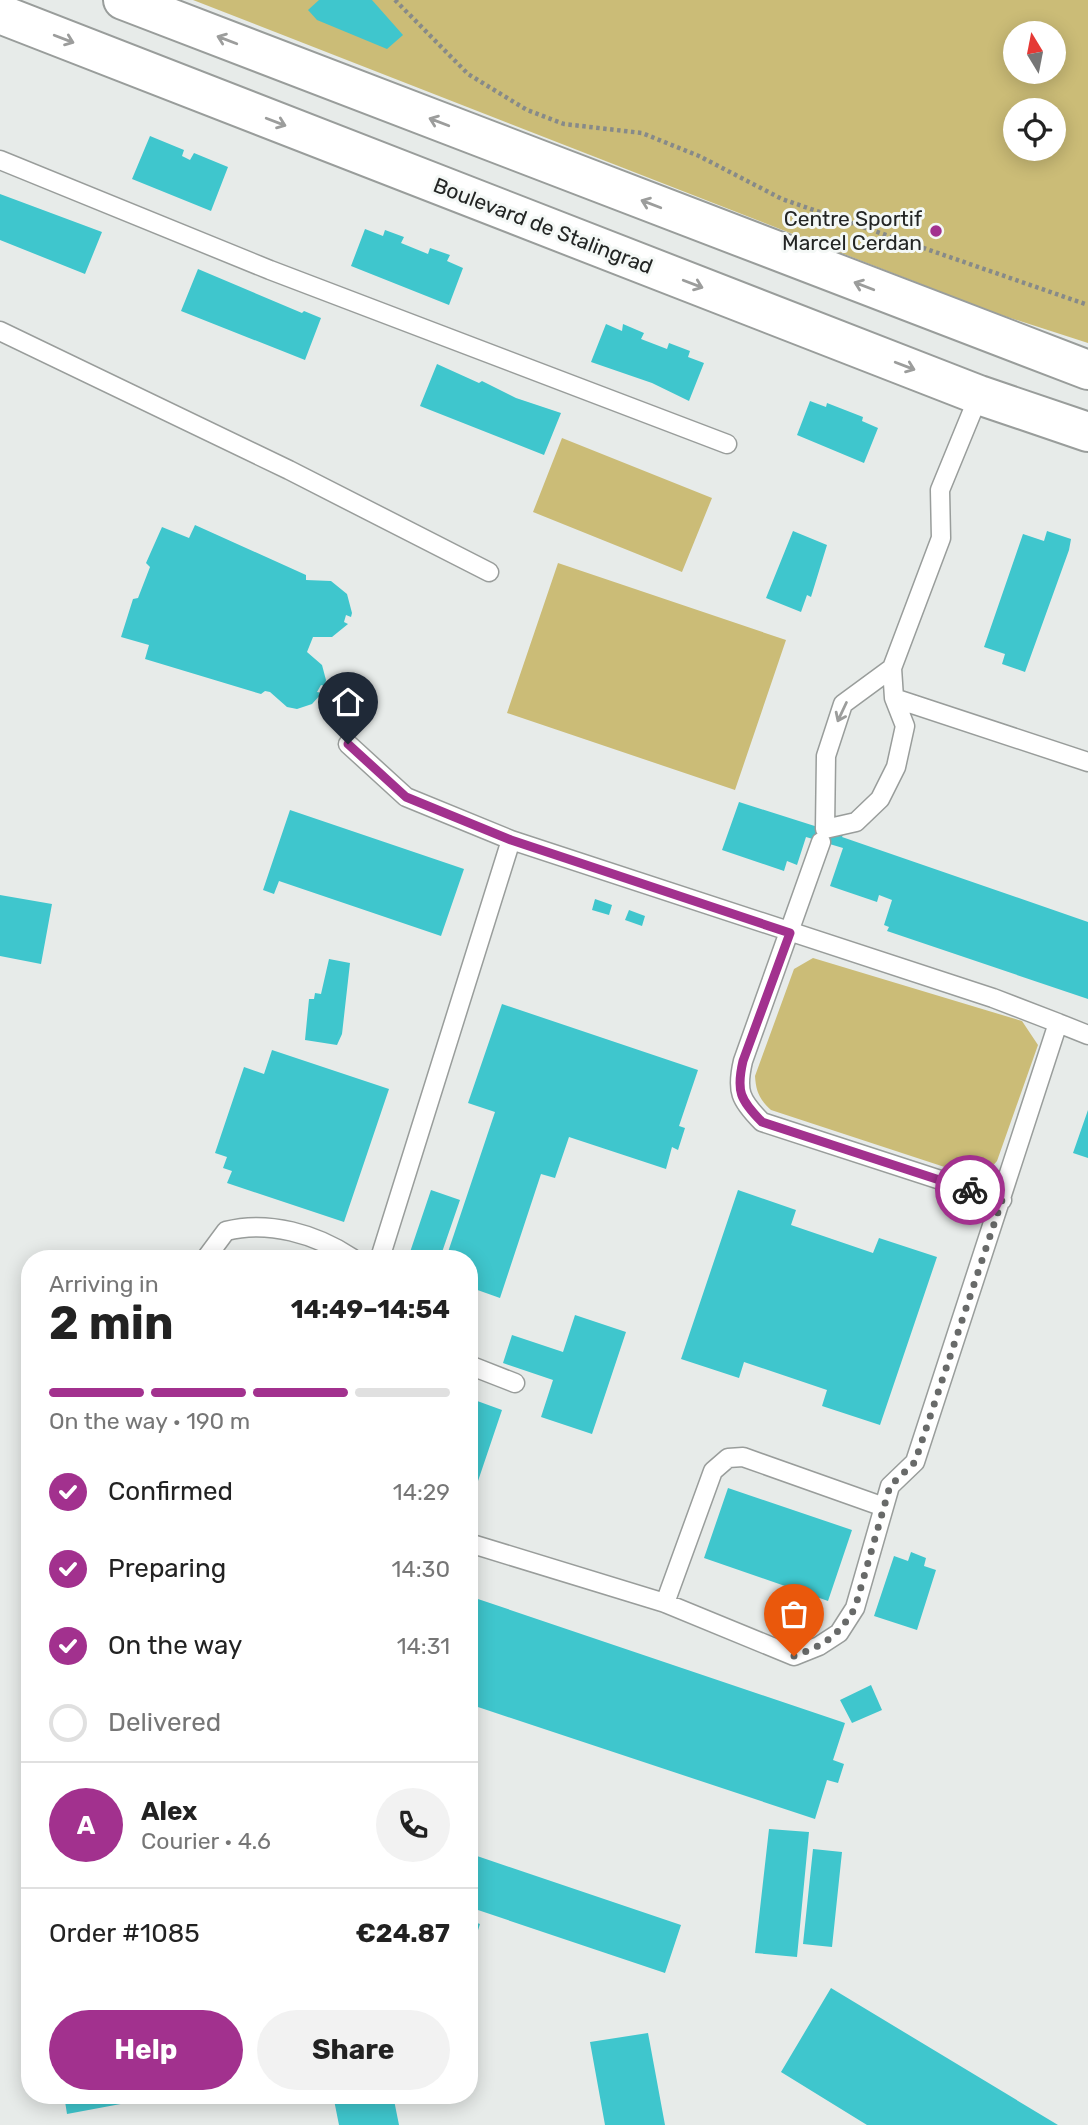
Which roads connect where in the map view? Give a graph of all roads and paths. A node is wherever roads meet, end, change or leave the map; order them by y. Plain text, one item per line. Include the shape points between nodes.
1 (123, 0) edge
2 (395, 0) edge
3 (0, 14) edge
4 (0, 160) edge
5 (1088, 305) edge
6 (0, 331) edge
7 (998, 338) junction
8 (1088, 370) edge
9 (979, 395) junction
10 (1088, 432) edge
11 (727, 444) dead end
12 (489, 572) dead end
13 (892, 668) junction
14 (894, 698) junction
15 (348, 744) dead end
16 (1088, 762) edge
17 (511, 840) junction
18 (821, 842) dead end
19 (790, 933) junction
20 (1058, 1023) junction
21 (1088, 1035) edge
22 (1002, 1200) junction
23 (212, 1250) edge
24 (340, 1250) edge
25 (383, 1250) edge
26 (478, 1369) edge
27 (515, 1382) dead end
28 (884, 1507) junction
29 (478, 1547) edge
30 (665, 1603) junction

7 -> 1 main road
2 - 5 path via 467,74 527,110 564,124 642,133 699,156 782,199
3 -> 9 main road, Boulevard de Stalingrad
4 - 11 lane via 270,270
6 - 12 lane
7 - 8 main road
7 - 9 main road
9 - 10 main road, Boulevard de Stalingrad
9 - 13 lane via 940,489 941,538
13 - 14 lane
13 -> 14 lane via 844,704 826,756 825,830 856,822 880,799 896,767 905,726
14 - 16 lane
15 - 17 lane via 406,797
17 - 19 lane
17 - 25 lane
18 - 19 lane
19 - 20 lane
19 - 22 lane via 743,1061 738,1083 744,1104 762,1122
20 - 21 lane
20 - 22 lane
22 - 28 lane via 915,1462 890,1486
23 - 24 lane via 226,1231 247,1225 267,1226
26 - 27 lane
28 - 30 lane via 743,1457 729,1458 713,1471
28 - 30 lane via 855,1608 839,1633 819,1646 794,1656
29 - 30 lane

